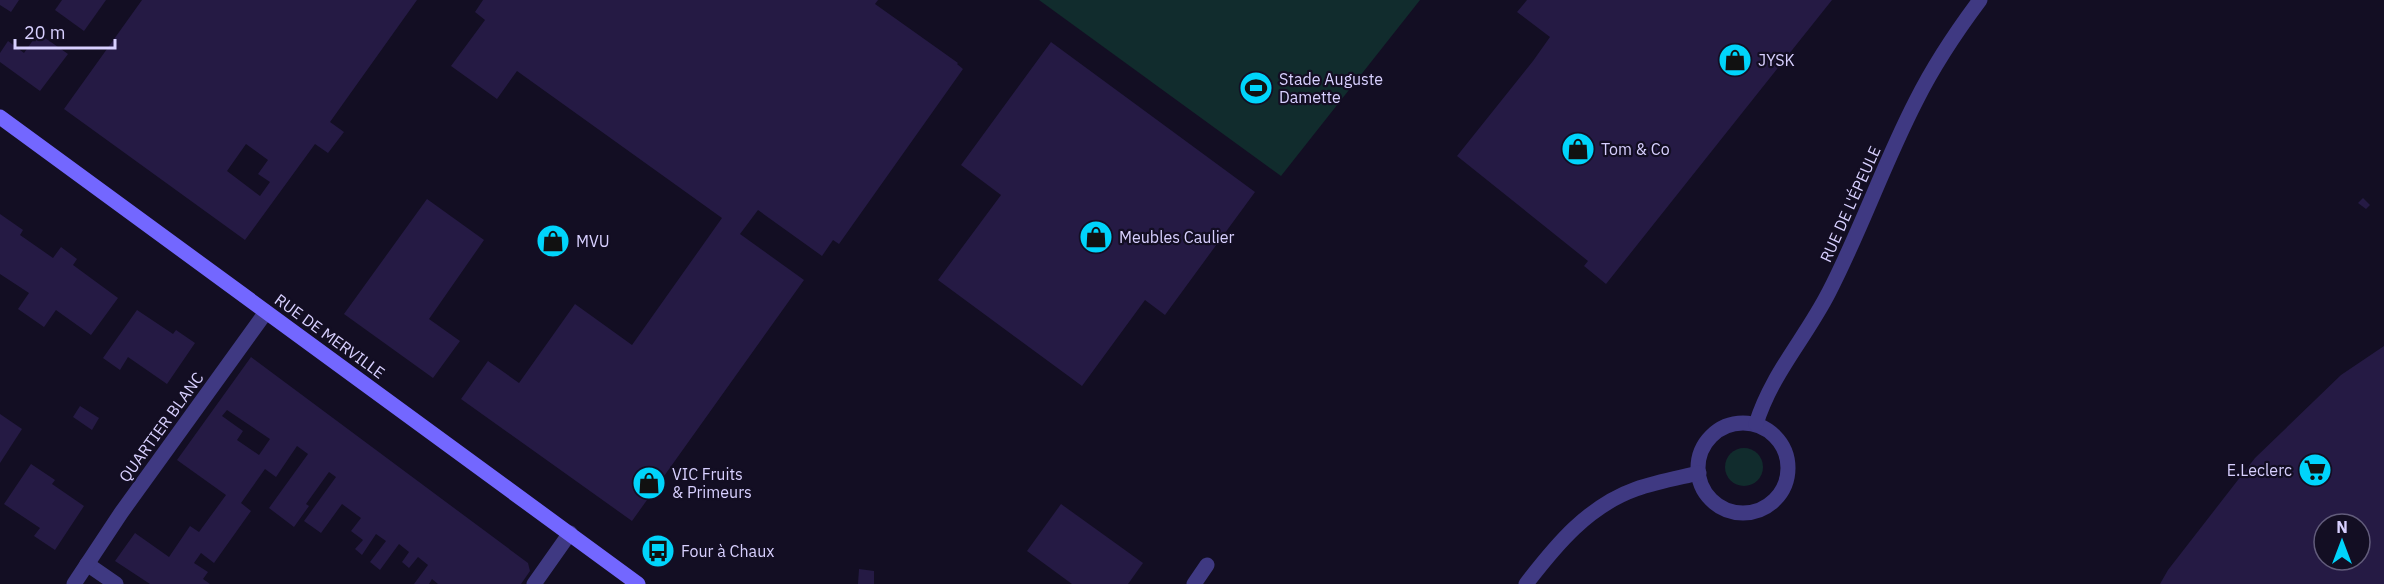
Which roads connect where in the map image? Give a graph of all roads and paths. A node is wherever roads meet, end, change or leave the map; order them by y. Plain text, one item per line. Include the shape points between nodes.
1 (1980, 0) edge
2 (0, 117) edge
3 (266, 312) junction
4 (1756, 424) junction
5 (1699, 473) junction
6 (570, 533) junction
7 (87, 564) junction
8 (1208, 565) dead end
9 (74, 584) edge
10 (116, 584) edge
11 (534, 584) edge
12 (638, 584) edge
13 (1194, 584) edge
14 (1526, 584) edge

1 - 4 street, RUE DE L'ÉPEULE via 1916,102 1833,285 1774,378
2 - 3 street, RUE DE MERVILLE
3 - 6 street, RUE DE MERVILLE
3 - 7 street, QUARTIER BLANC
4 - 5 street via 1728,425 1710,437 1699,458
4 - 5 street via 1776,436 1788,463 1785,486 1770,504 1749,512 1726,509 1707,495
5 - 14 street via 1637,489 1600,507 1567,536
6 - 11 street
6 - 12 street, RUE DE MERVILLE
7 - 9 street, QUARTIER BLANC
7 - 10 street
8 - 13 street

